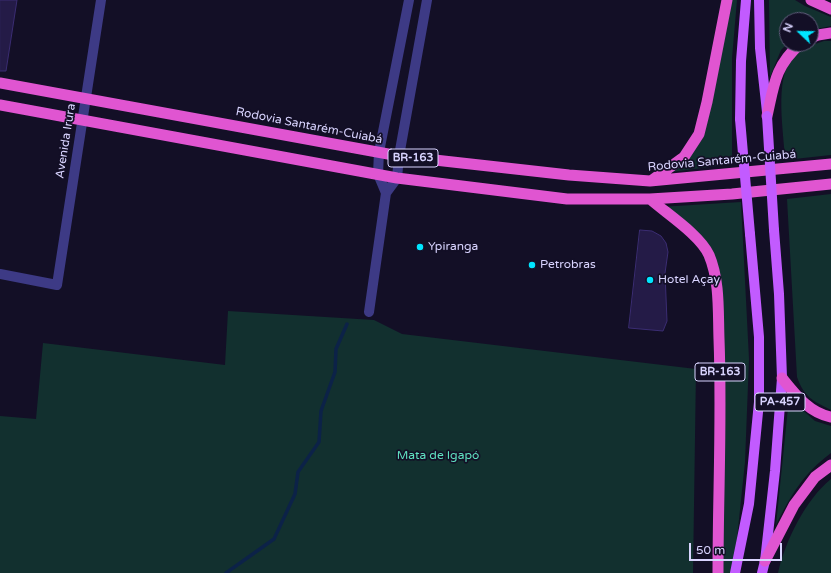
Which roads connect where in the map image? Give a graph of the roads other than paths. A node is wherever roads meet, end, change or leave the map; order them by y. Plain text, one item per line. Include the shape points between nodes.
1 (101, 0) edge
2 (409, 0) edge
3 (427, 0) edge
4 (727, 0) edge
5 (746, 0) edge
6 (759, 0) edge
7 (811, 0) edge
8 (831, 9) edge
9 (831, 33) edge
10 (819, 35) edge
11 (791, 52) edge
12 (0, 82) edge
13 (86, 97) junction
14 (0, 105) edge
15 (767, 116) junction
16 (82, 120) junction
17 (379, 152) junction
18 (399, 156) junction
19 (831, 164) edge
20 (378, 174) junction
21 (397, 178) junction
22 (650, 181) junction
23 (831, 184) edge
24 (386, 193) junction
25 (650, 199) junction
26 (0, 274) edge
27 (369, 312) dead end
28 (782, 378) junction
29 (831, 417) edge
30 (831, 464) edge
31 (766, 561) junction
32 (718, 573) edge
33 (735, 573) edge
34 (762, 573) edge

1 - 13 street, Avenida Irura
2 - 17 street
3 - 18 street
4 - 22 highway via 699,134 684,157
5 - 33 main road, PA-457, bridge via 740,119 759,337 759,402 749,504
6 - 15 main road via 760,48
7 - 8 highway
9 - 10 highway
11 - 15 highway via 780,66
12 - 13 highway, Rodovia Santarém-Cuiabá / BR-163
13 - 16 street, Avenida Irura
13 - 17 highway, Rodovia Santarém-Cuiabá / BR-163
14 - 16 highway, BR-163
15 - 28 main road, PA-457, bridge via 780,294
16 - 20 highway, BR-163
16 - 26 street, Avenida Irura via 57,285
17 - 18 highway, Rodovia Santarém-Cuiabá / BR-163
17 - 20 street
18 - 21 street
18 - 22 highway, Rodovia Santarém-Cuiabá / BR-163 via 569,175
19 - 22 highway, Rodovia Santarém-Cuiabá / BR-163
20 - 21 highway, BR-163
20 - 24 street
21 - 24 street
21 - 25 highway, BR-163 via 567,199
23 - 25 highway, BR-163
24 - 27 street
25 - 32 highway, BR-163 via 698,240 709,254 715,272 720,362
28 - 29 highway via 799,400 817,412
28 - 31 main road, PA-457
30 - 31 highway via 816,477 794,505
31 - 34 main road, PA-457

